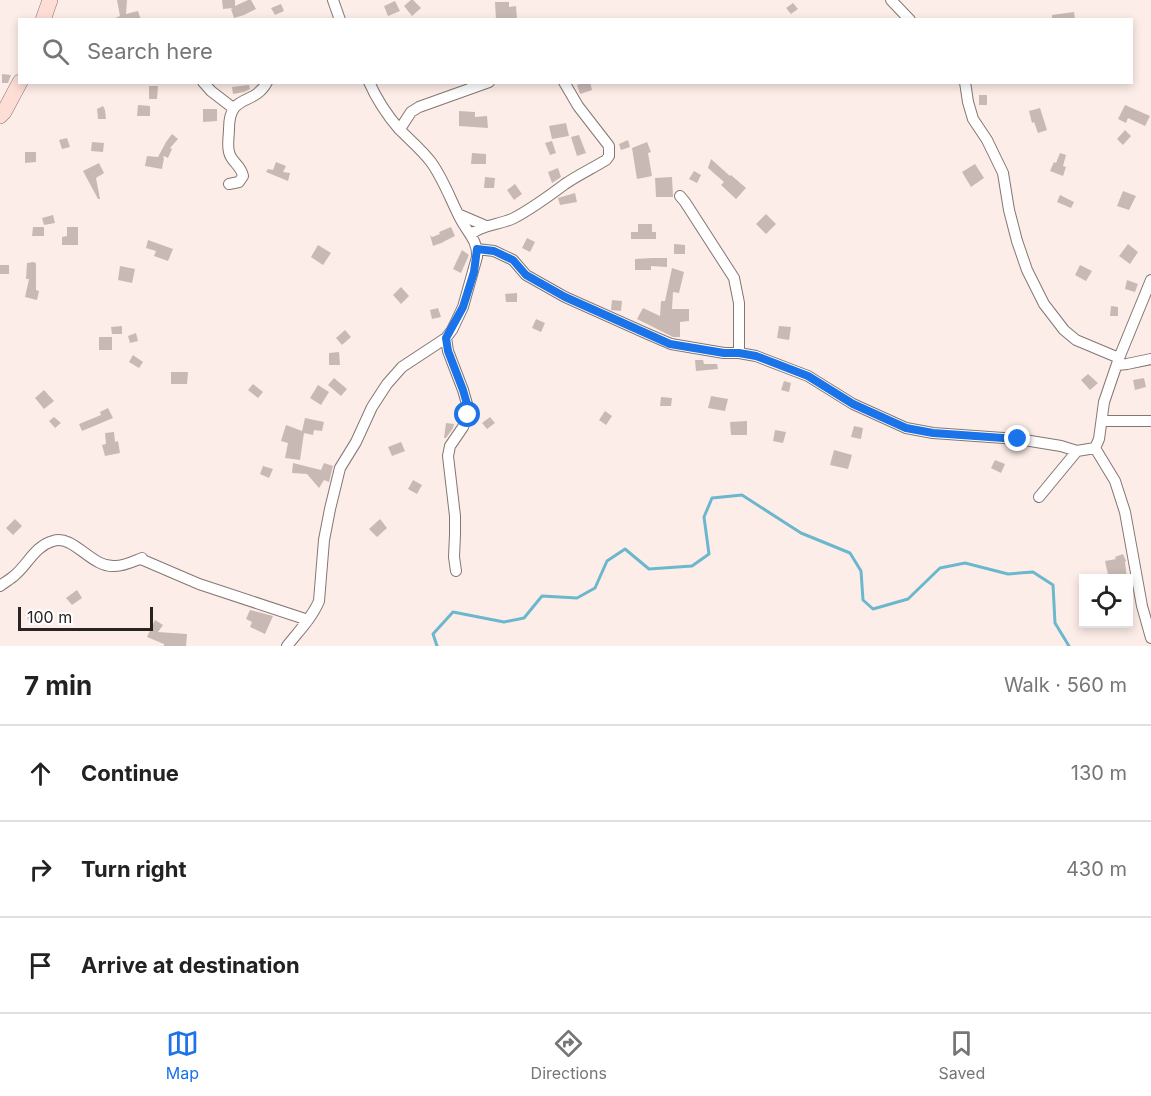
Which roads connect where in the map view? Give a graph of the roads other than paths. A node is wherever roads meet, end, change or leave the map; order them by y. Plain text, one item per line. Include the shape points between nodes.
1 (50, 0) edge
2 (333, 0) edge
3 (891, 0) edge
4 (44, 18) edge
5 (339, 18) edge
6 (908, 18) edge
7 (19, 84) edge
8 (205, 84) edge
9 (266, 84) edge
10 (370, 84) edge
11 (483, 84) edge
12 (565, 84) edge
13 (965, 84) edge
14 (233, 108) junction
15 (0, 116) edge
16 (400, 129) junction
17 (229, 184) dead end
18 (680, 196) dead end
19 (458, 214) junction
20 (486, 226) junction
21 (471, 234) junction
22 (477, 249) junction
23 (1151, 280) edge
24 (446, 338) junction
25 (739, 353) junction
26 (1151, 359) edge
27 (1118, 361) junction
28 (1102, 421) junction
29 (1151, 421) edge
30 (1095, 448) junction
31 (1077, 451) junction
32 (1039, 496) dead end
33 (456, 571) dead end
34 (0, 586) edge
35 (308, 620) junction
36 (1151, 638) edge
37 (287, 646) edge

1 - 4 street
2 - 5 street
3 - 6 street
7 - 15 street
8 - 14 street
9 - 14 street via 261,92
10 - 16 street
11 - 16 street via 419,107
12 - 20 street via 609,146 609,156 519,215
13 - 27 street via 973,119 1003,173 1017,241 1044,304 1076,340
14 - 17 street via 229,154 243,176 239,182
16 - 19 street via 432,163
18 - 25 street via 734,278 739,303
19 - 20 street
19 - 21 street
20 - 21 street
21 - 22 street
22 - 24 street via 463,307
22 - 25 street via 494,251 513,260 526,275 565,297 670,344
23 - 27 street
24 - 33 street via 468,415 448,456
24 - 35 street via 402,367 387,384 340,468 324,540 319,601
25 - 31 street via 808,376 853,404 906,428 1018,439
26 - 27 street via 1127,364
27 - 28 street
28 - 29 street
28 - 30 street
30 - 31 street
30 - 36 street via 1115,481 1125,512
31 - 32 street
34 - 35 street via 46,543 59,540 105,565 115,567 142,558 199,584
35 - 37 street

